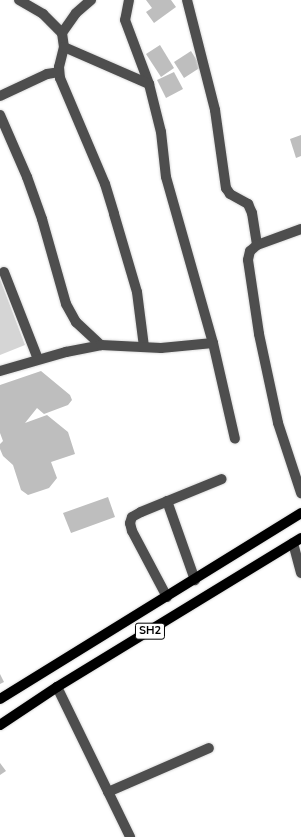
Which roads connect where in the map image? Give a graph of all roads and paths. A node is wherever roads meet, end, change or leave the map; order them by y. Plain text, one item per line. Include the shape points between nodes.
1 (19, 0) edge
2 (92, 0) edge
3 (129, 0) edge
4 (187, 0) edge
5 (62, 33) junction
6 (64, 47) junction
7 (59, 72) junction
8 (149, 84) junction
9 (0, 96) edge
10 (0, 115) edge
11 (301, 229) edge
12 (257, 245) junction
13 (4, 272) dead end
14 (213, 343) junction
15 (101, 346) junction
16 (144, 347) junction
17 (38, 359) junction
18 (0, 370) edge
19 (236, 439) dead end
20 (222, 479) dead end
21 (301, 493) edge
22 (167, 501) junction
23 (301, 513) edge
24 (297, 541) edge
25 (301, 573) edge
26 (195, 580) junction
27 (167, 597) junction
28 (57, 687) junction
29 (0, 699) edge
30 (0, 725) edge
31 (209, 748) dead end
32 (108, 792) junction
33 (130, 837) edge

1 - 5 street via 43,14
2 - 5 street via 76,13
3 - 8 street via 125,20
4 - 12 street via 215,110 226,188 230,194 248,204
5 - 6 street
6 - 7 street
6 - 8 street
7 - 9 street via 47,74
7 - 16 street via 105,184 117,221 137,292
8 - 14 street via 161,132 168,184
10 - 15 street via 42,219 66,304 76,322
11 - 12 street
12 - 21 street via 250,251 248,260 259,334 278,423
13 - 17 street
14 - 16 street
14 - 19 street
15 - 16 street
15 - 17 street
17 - 18 street
20 - 22 street
22 - 26 street
22 - 27 street via 132,517 130,523
23 - 26 main road, SH2
24 - 25 street
24 - 28 main road, SH2
26 - 27 main road, SH2
27 - 29 main road, SH2
28 - 30 main road, SH2
28 - 32 street
31 - 32 street
32 - 33 street

